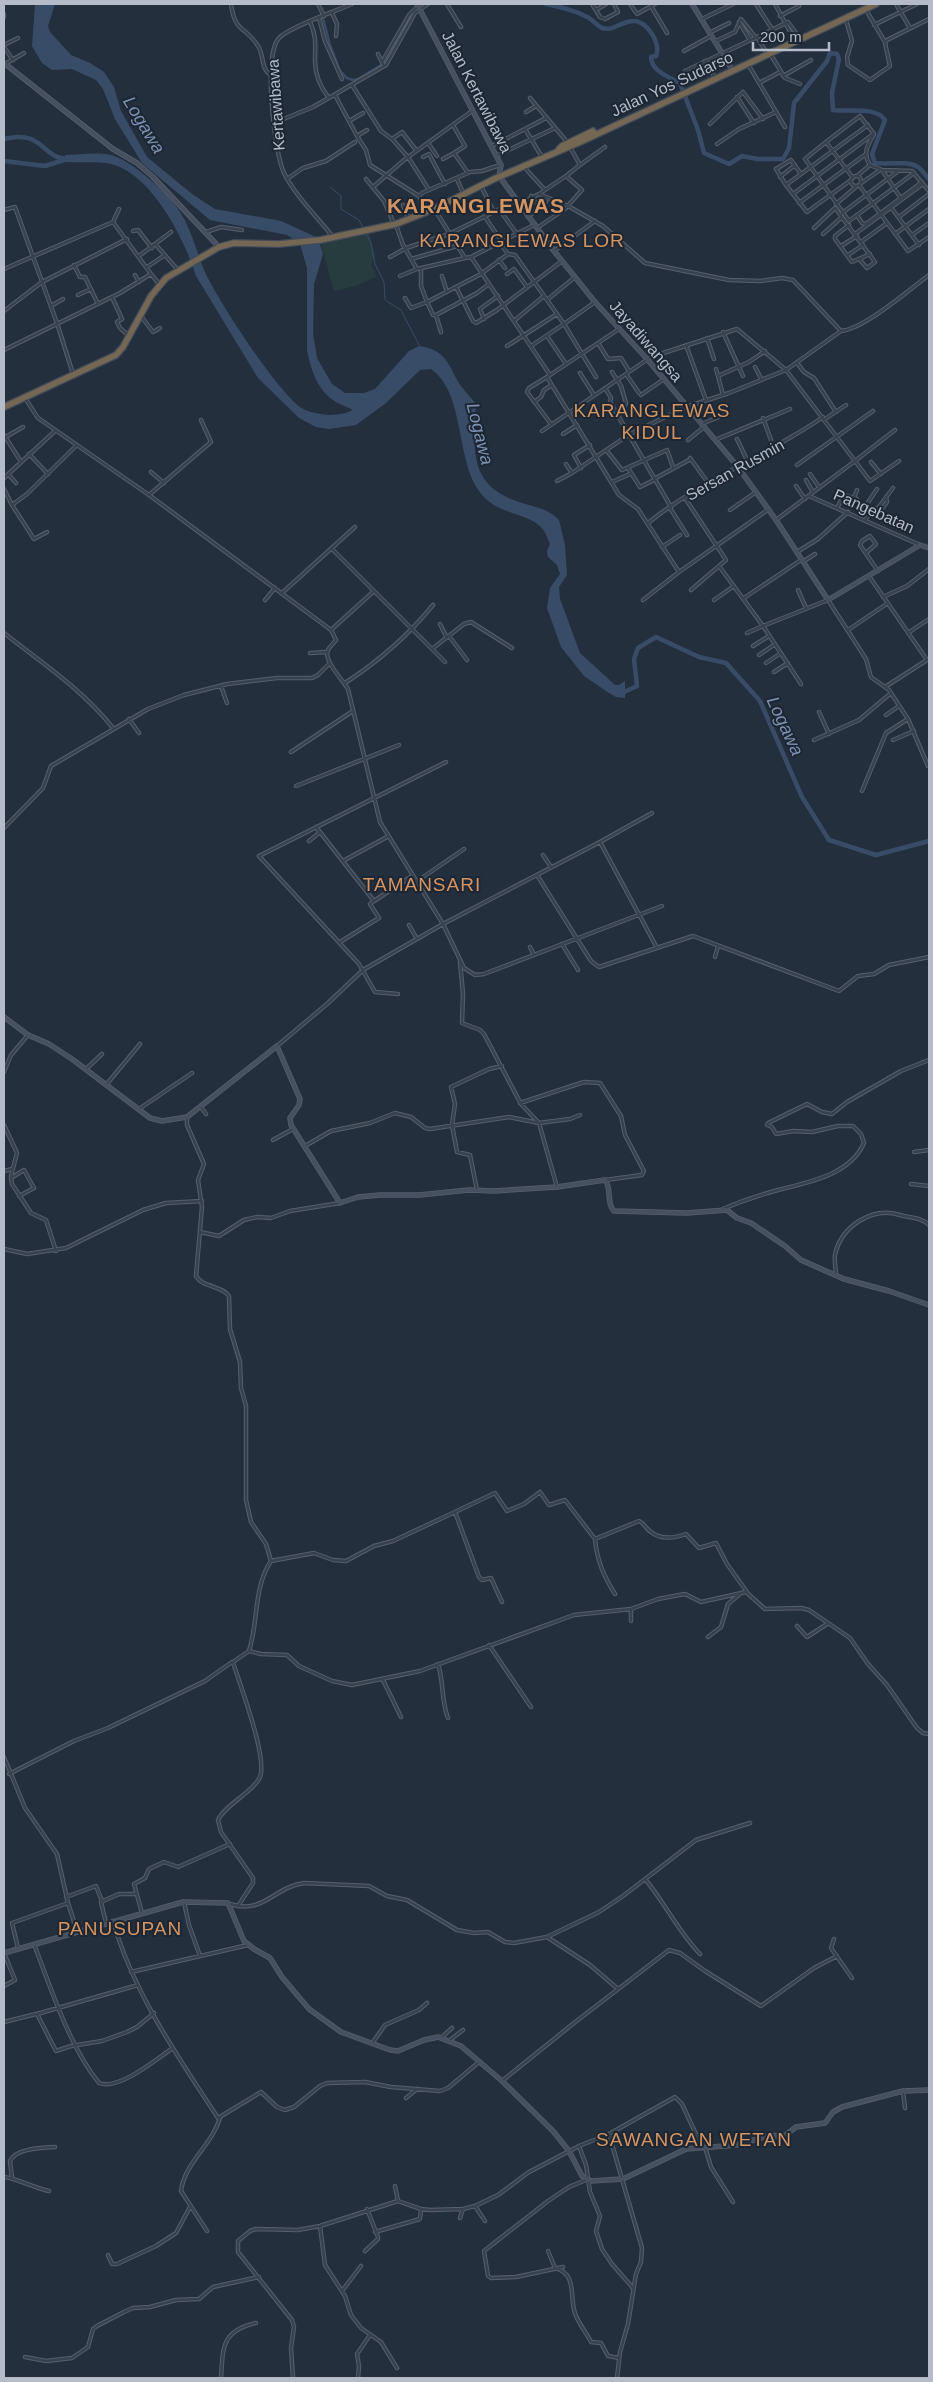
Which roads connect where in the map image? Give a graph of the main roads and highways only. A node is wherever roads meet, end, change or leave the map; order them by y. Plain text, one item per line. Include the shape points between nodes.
1 (876, 4) edge
2 (868, 6) edge
3 (768, 53) junction
4 (733, 69) junction
5 (696, 86) junction
6 (4, 407) edge

1 - 2 highway, Jalan Yos Sudarso
2 - 3 highway, Jalan Yos Sudarso
2 - 3 highway, Jalan Yos Sudarso
3 - 4 highway, Jalan Yos Sudarso
3 - 4 highway, Jalan Yos Sudarso
4 - 5 highway, Jalan Yos Sudarso
4 - 5 highway, Jalan Yos Sudarso
5 - 6 highway, Jalan Yos Sudarso via 434,209 395,224 331,238 279,244 234,244 208,252 160,284 116,355

